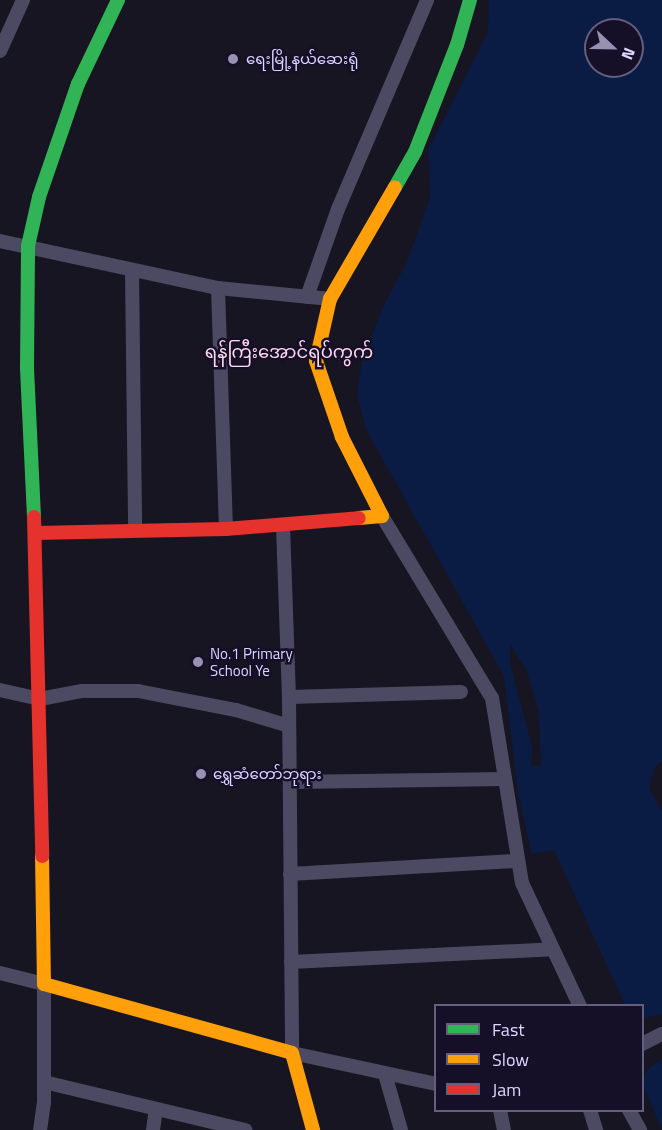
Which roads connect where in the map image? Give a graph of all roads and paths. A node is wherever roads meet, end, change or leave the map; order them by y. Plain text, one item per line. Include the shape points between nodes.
1 (23, 0) edge
2 (118, 0) edge
3 (426, 0) edge
4 (470, 0) edge
5 (0, 51) edge
6 (0, 241) edge
7 (28, 246) junction
8 (132, 272) junction
9 (218, 288) junction
10 (307, 297) junction
11 (330, 299) junction
12 (382, 516) junction
13 (283, 526) junction
14 (226, 529) junction
15 (135, 530) junction
16 (35, 533) junction
17 (0, 690) edge
18 (461, 692) dead end
19 (289, 697) junction
20 (40, 699) junction
21 (289, 726) junction
22 (505, 779) junction
23 (290, 782) junction
24 (518, 861) junction
25 (290, 874) junction
26 (553, 949) junction
27 (291, 962) junction
28 (0, 974) edge
29 (44, 984) junction
30 (580, 1004) edge
31 (662, 1034) edge
32 (644, 1043) edge
33 (292, 1053) junction
34 (385, 1074) junction
35 (44, 1082) junction
36 (434, 1084) edge
37 (156, 1109) junction
38 (500, 1112) edge
39 (591, 1112) edge
40 (630, 1112) edge
41 (40, 1130) edge
42 (153, 1130) edge
43 (245, 1130) edge
44 (313, 1130) edge
45 (401, 1130) edge
46 (504, 1130) edge
47 (596, 1130) edge
48 (640, 1130) edge

1 - 5 street
2 - 7 street via 78,84 39,197
3 - 10 street via 338,209
4 - 11 street via 457,45 415,152
6 - 7 street
7 - 8 street
7 - 16 street via 27,367
8 - 9 street
8 - 15 street
9 - 10 street
9 - 14 street
10 - 11 street
11 - 12 street via 316,361 342,436
12 - 13 street
12 - 22 street via 492,698
13 - 14 street
13 - 19 street
14 - 15 street
15 - 16 street
16 - 20 street
17 - 20 street
18 - 19 street
19 - 21 street
20 - 21 street via 82,691 138,691 236,710
20 - 29 street
21 - 23 street
22 - 23 street
22 - 24 street
23 - 25 street
24 - 25 street
24 - 26 street via 522,883
25 - 27 street
26 - 27 street
26 - 30 street
27 - 33 street
28 - 29 street
29 - 33 street
29 - 35 street
31 - 32 street
33 - 34 street
33 - 44 street
34 - 36 street
34 - 45 street
35 - 37 street
35 - 41 street
37 - 42 street
37 - 43 street
38 - 46 street
39 - 47 street
40 - 48 street

